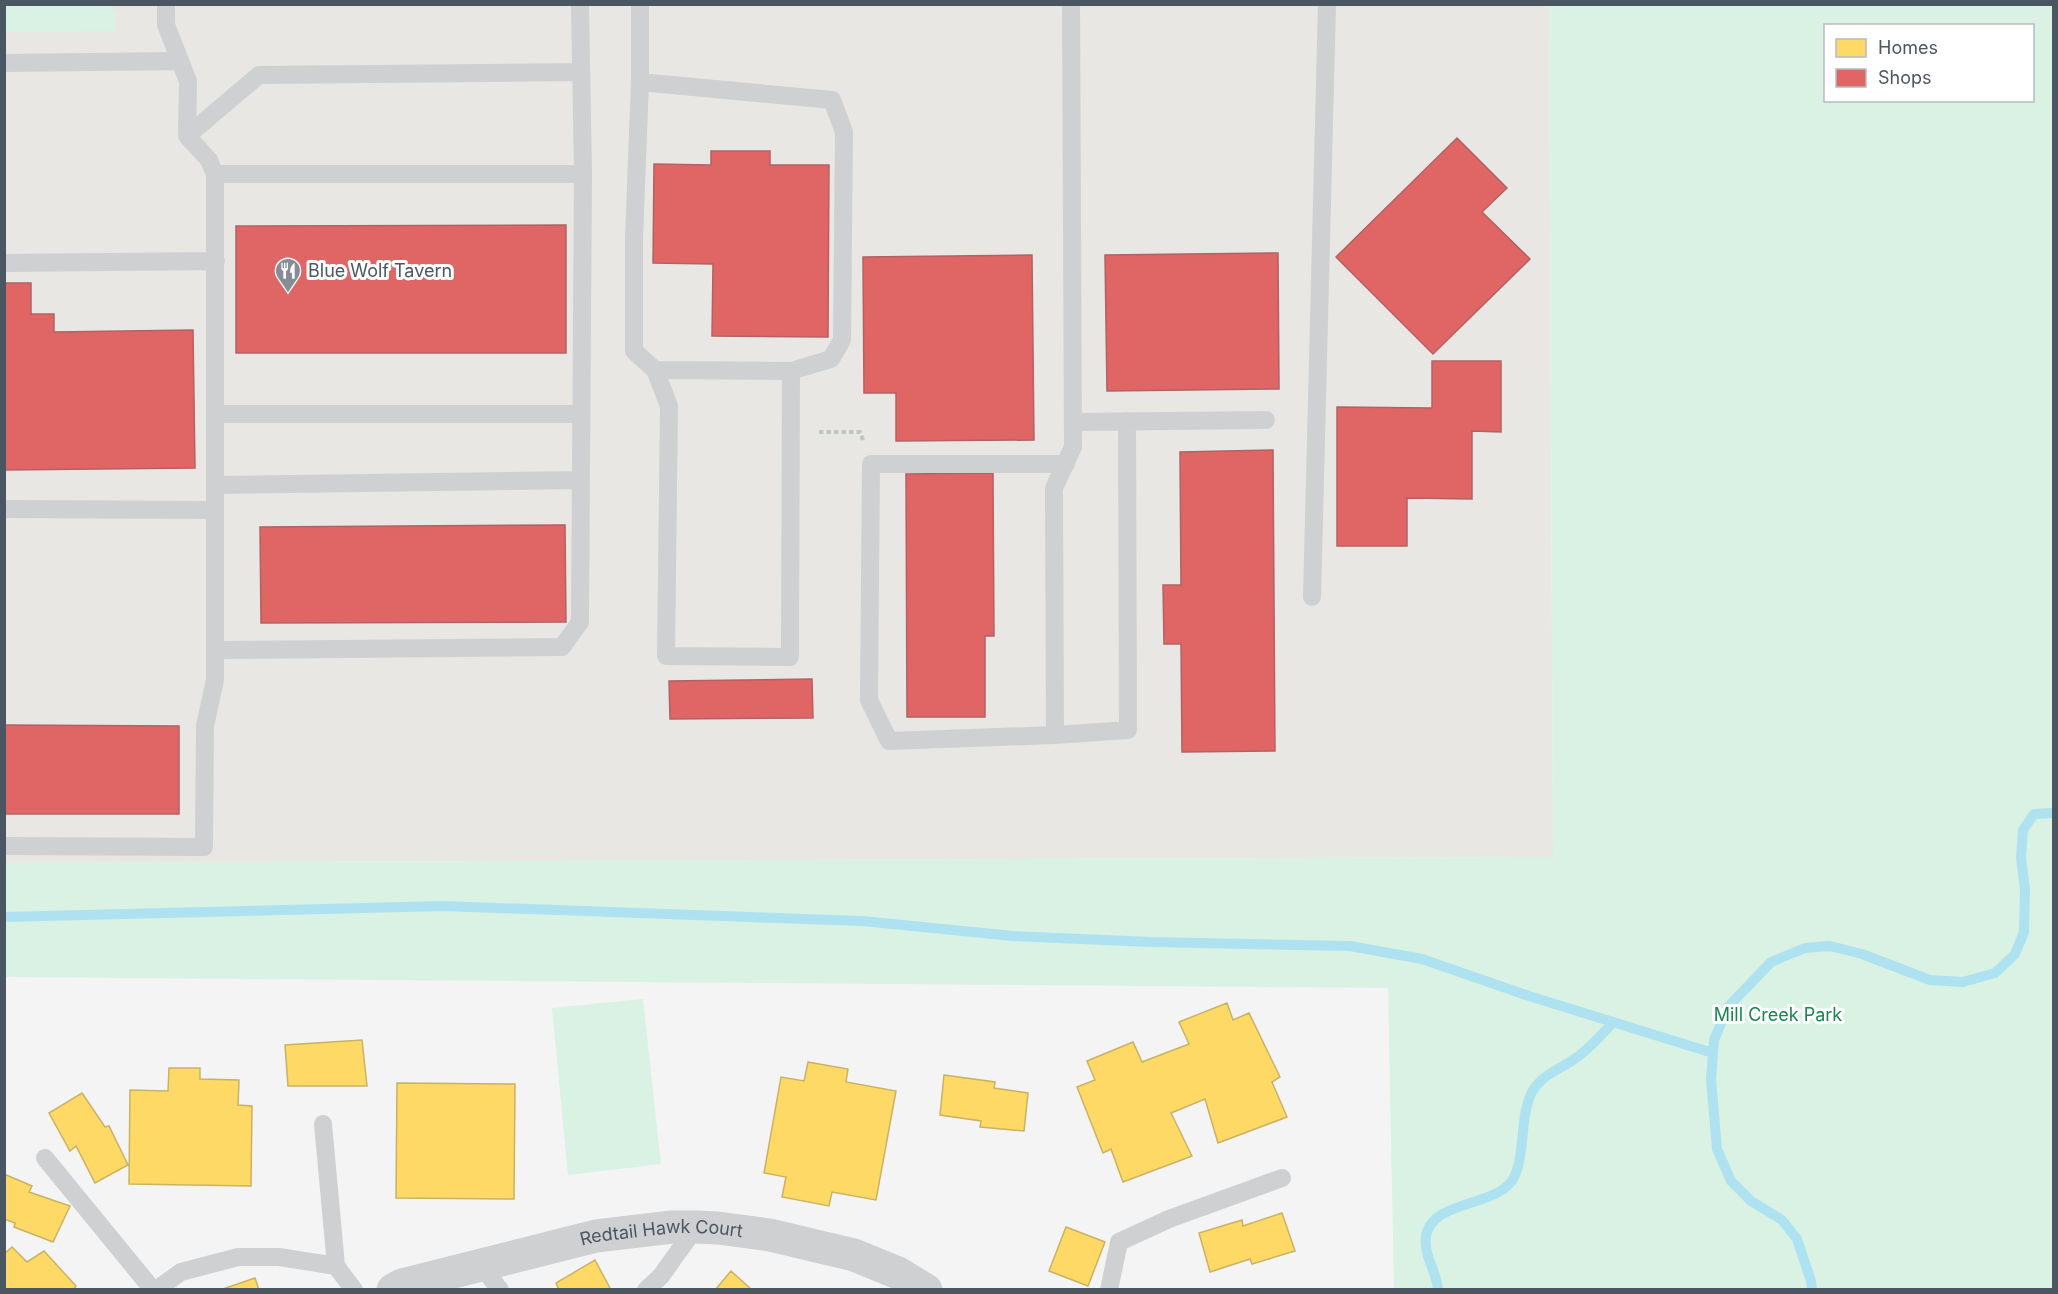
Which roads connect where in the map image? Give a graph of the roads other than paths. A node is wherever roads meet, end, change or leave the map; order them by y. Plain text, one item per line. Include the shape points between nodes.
1 (166, 4) edge
2 (580, 4) edge
3 (640, 4) edge
4 (1071, 4) edge
5 (1327, 4) edge
6 (180, 61) junction
7 (4, 63) edge
8 (581, 72) junction
9 (640, 82) junction
10 (187, 136) junction
11 (215, 174) junction
12 (583, 174) junction
13 (216, 261) junction
14 (4, 263) edge
15 (655, 370) junction
16 (791, 371) junction
17 (216, 414) junction
18 (581, 414) junction
19 (1266, 420) dead end
20 (1127, 421) junction
21 (1074, 422) junction
22 (1066, 464) junction
23 (580, 480) junction
24 (216, 485) junction
25 (4, 509) edge
26 (215, 510) junction
27 (1312, 597) dead end
28 (215, 650) junction
29 (1055, 735) junction
30 (4, 846) edge
31 (323, 1124) dead end
32 (45, 1158) dead end
33 (1282, 1178) dead end
34 (696, 1227) junction
35 (336, 1266) junction
36 (491, 1277) edge
37 (155, 1290) edge
38 (354, 1290) edge
39 (393, 1290) edge
40 (646, 1290) edge
41 (926, 1290) edge
42 (1109, 1290) edge

1 - 6 lane via 166,25
2 - 8 lane
3 - 9 lane
4 - 21 lane
5 - 27 lane
6 - 7 lane
6 - 10 lane via 188,81
8 - 10 lane via 260,75
8 - 12 lane
9 - 15 lane via 634,351
9 - 16 lane via 832,100 844,132 842,340 831,359
10 - 11 lane
11 - 12 lane
11 - 13 lane
12 - 18 lane
13 - 14 lane
13 - 17 lane
15 - 16 lane
15 - 16 lane via 669,406 666,656 790,657
17 - 18 lane
17 - 24 lane
18 - 23 lane
19 - 20 lane
20 - 21 lane
20 - 29 lane via 1128,730
21 - 22 lane via 1073,447
22 - 29 lane via 1054,488
22 - 29 lane via 871,464 869,700 889,741
23 - 24 lane
23 - 28 lane via 580,622 562,647
24 - 26 lane
25 - 26 lane
26 - 28 lane
28 - 30 lane via 215,680 205,726 204,847
31 - 35 lane
32 - 37 lane
33 - 42 lane via 1169,1219 1119,1242
34 - 36 street, Redtail Hawk Court via 596,1236
34 - 40 lane via 661,1276
34 - 41 street, Redtail Hawk Court via 770,1235 854,1255 898,1273
35 - 37 lane via 279,1257 238,1257 181,1272
35 - 38 lane
36 - 39 street, Redtail Hawk Court via 402,1285

